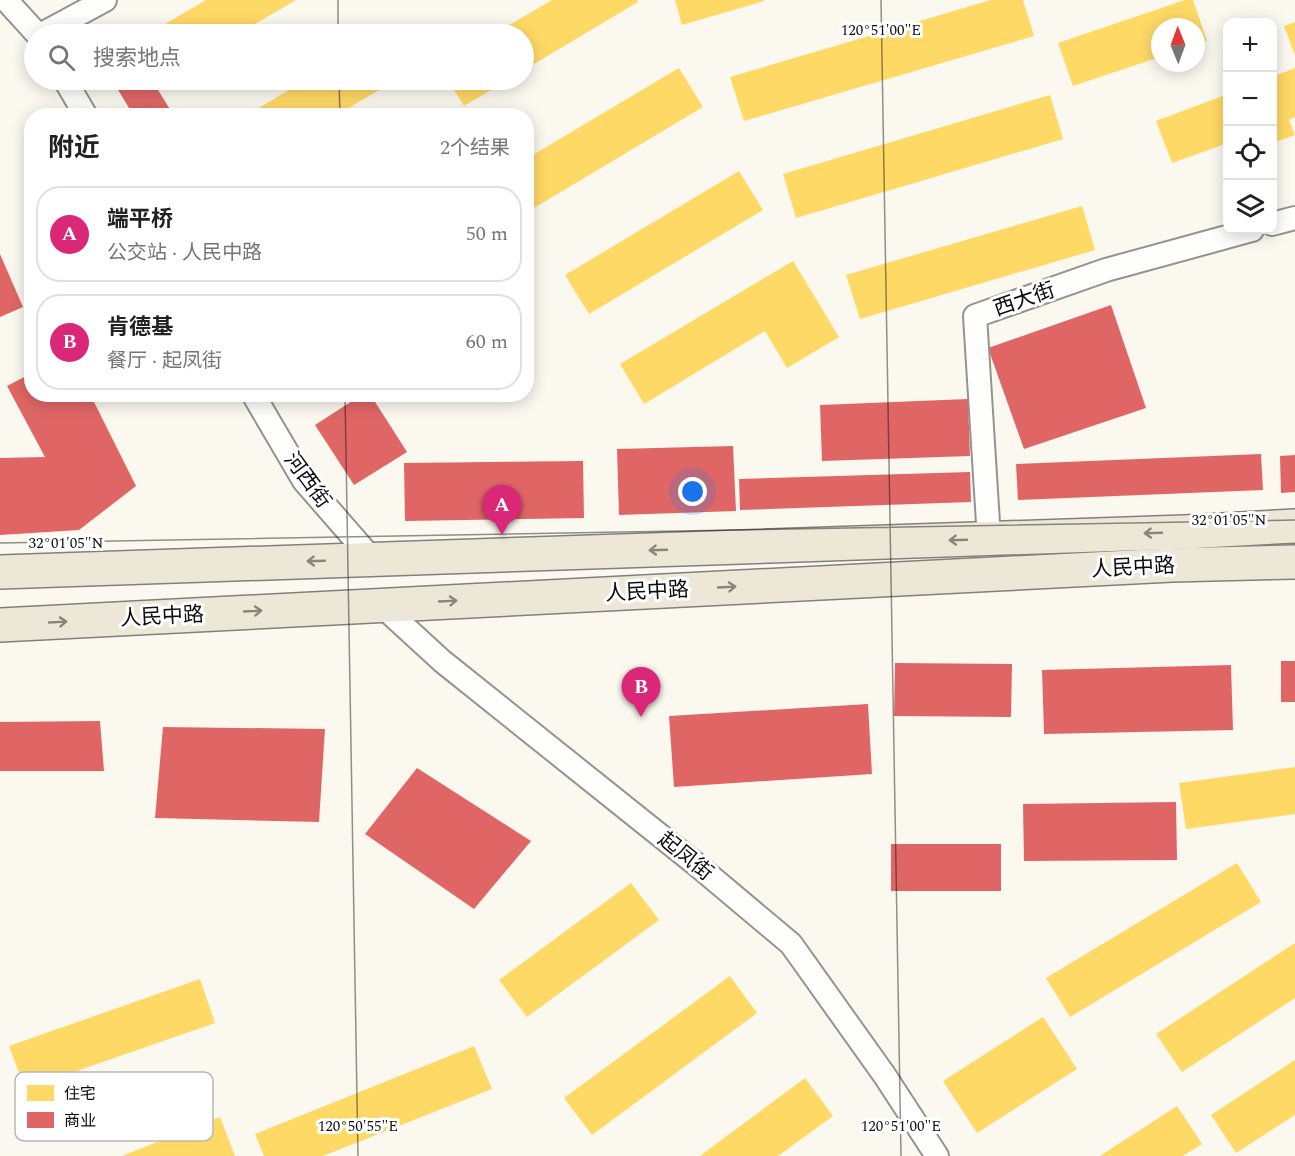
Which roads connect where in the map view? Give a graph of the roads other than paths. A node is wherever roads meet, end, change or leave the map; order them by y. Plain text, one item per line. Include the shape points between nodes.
1 (6, 0) edge
2 (105, 0) edge
3 (29, 24) edge
4 (58, 24) edge
5 (71, 90) edge
6 (81, 108) edge
7 (1295, 218) edge
8 (1277, 223) edge
9 (1237, 234) edge
10 (258, 402) edge
11 (1295, 526) edge
12 (989, 539) junction
13 (372, 559) junction
14 (1295, 562) edge
15 (0, 572) edge
16 (381, 604) junction
17 (0, 625) edge
18 (937, 1156) edge

1 - 3 street
2 - 4 street
5 - 6 street
7 - 8 street
9 - 12 street, 西大街 via 1106,270 975,316
10 - 13 street, 河西街 via 304,481
11 -> 12 main road, 人民中路
12 -> 13 main road, 人民中路
13 -> 15 main road, 人民中路
16 -> 14 main road, 人民中路
17 -> 16 main road, 人民中路
16 - 18 street, 起凤街 via 442,661 791,944

